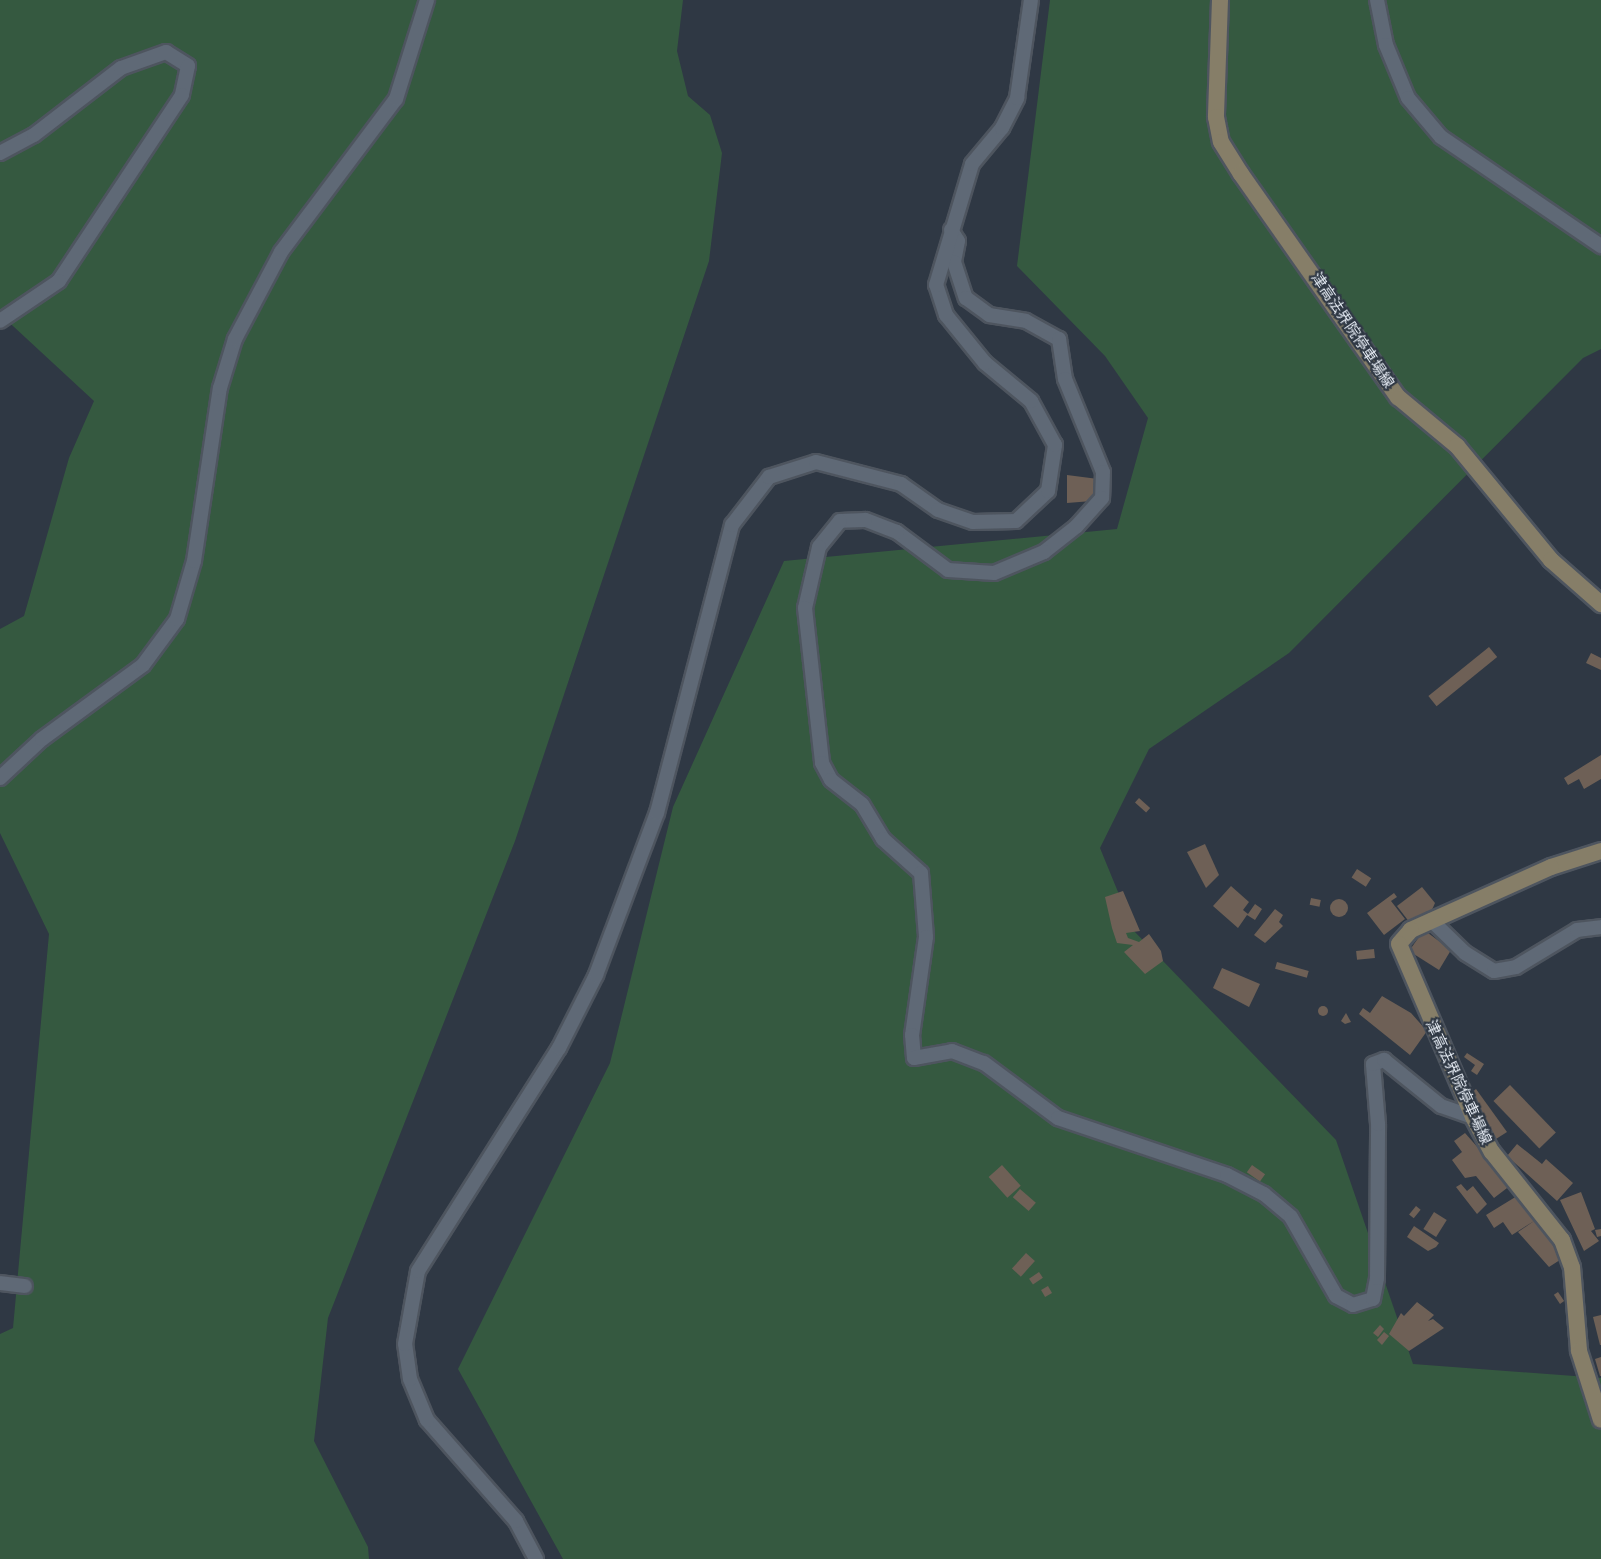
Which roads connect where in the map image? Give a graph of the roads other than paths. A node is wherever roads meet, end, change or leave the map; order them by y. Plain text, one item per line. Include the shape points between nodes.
1 (427, 0) edge
2 (1031, 0) edge
3 (1220, 0) edge
4 (1377, 0) edge
5 (0, 153) edge
6 (951, 230) junction
7 (1601, 246) edge
8 (0, 321) edge
9 (1601, 604) edge
10 (0, 778) edge
11 (1601, 851) edge
12 (1431, 920) junction
13 (1601, 927) edge
14 (1473, 1118) junction
15 (0, 1283) edge
16 (25, 1286) dead end
17 (1601, 1420) edge
18 (536, 1559) edge

1 - 10 street via 396,99 281,252 235,339 216,407 194,561 177,618 143,665 42,739
2 - 6 street via 1017,98 1002,128 972,164
3 - 9 main road, 津高法界院停車場線 via 1216,117 1221,142 1241,174 1398,397 1480,469 1551,561
4 - 7 street via 1386,45 1408,98 1441,137
5 - 8 street via 34,135 121,68 166,52 188,66 182,95 59,280
6 - 14 street via 958,240 954,262 966,298 989,315 1026,321 1059,339 1065,379 1103,472 1102,498 1077,526 1044,552 994,573 948,570 897,532 865,520 840,521 819,547 804,608 822,763 831,780 862,804 883,839 921,873 926,937 912,1035 914,1058 952,1051 984,1063 1058,1118 1227,1175 1264,1194 1292,1217 1336,1296 1353,1305 1373,1299 1377,1278 1378,1124 1373,1064 1384,1060 1441,1106
6 - 18 street via 936,285 946,315 986,363 1031,400 1055,445 1048,491 1016,521 973,522 938,510 901,484 816,462 769,477 732,525 657,813 596,975 560,1048 418,1271 405,1344 410,1379 427,1420 516,1521
11 - 12 main road, 津高法界院停車場線 via 1551,867
12 - 13 street via 1465,953 1494,971 1516,967 1578,930
12 - 14 main road, 津高法界院停車場線 via 1411,930 1399,944
14 - 17 main road, 津高法界院停車場線 via 1492,1152 1562,1240 1572,1267 1579,1351
15 - 16 street

